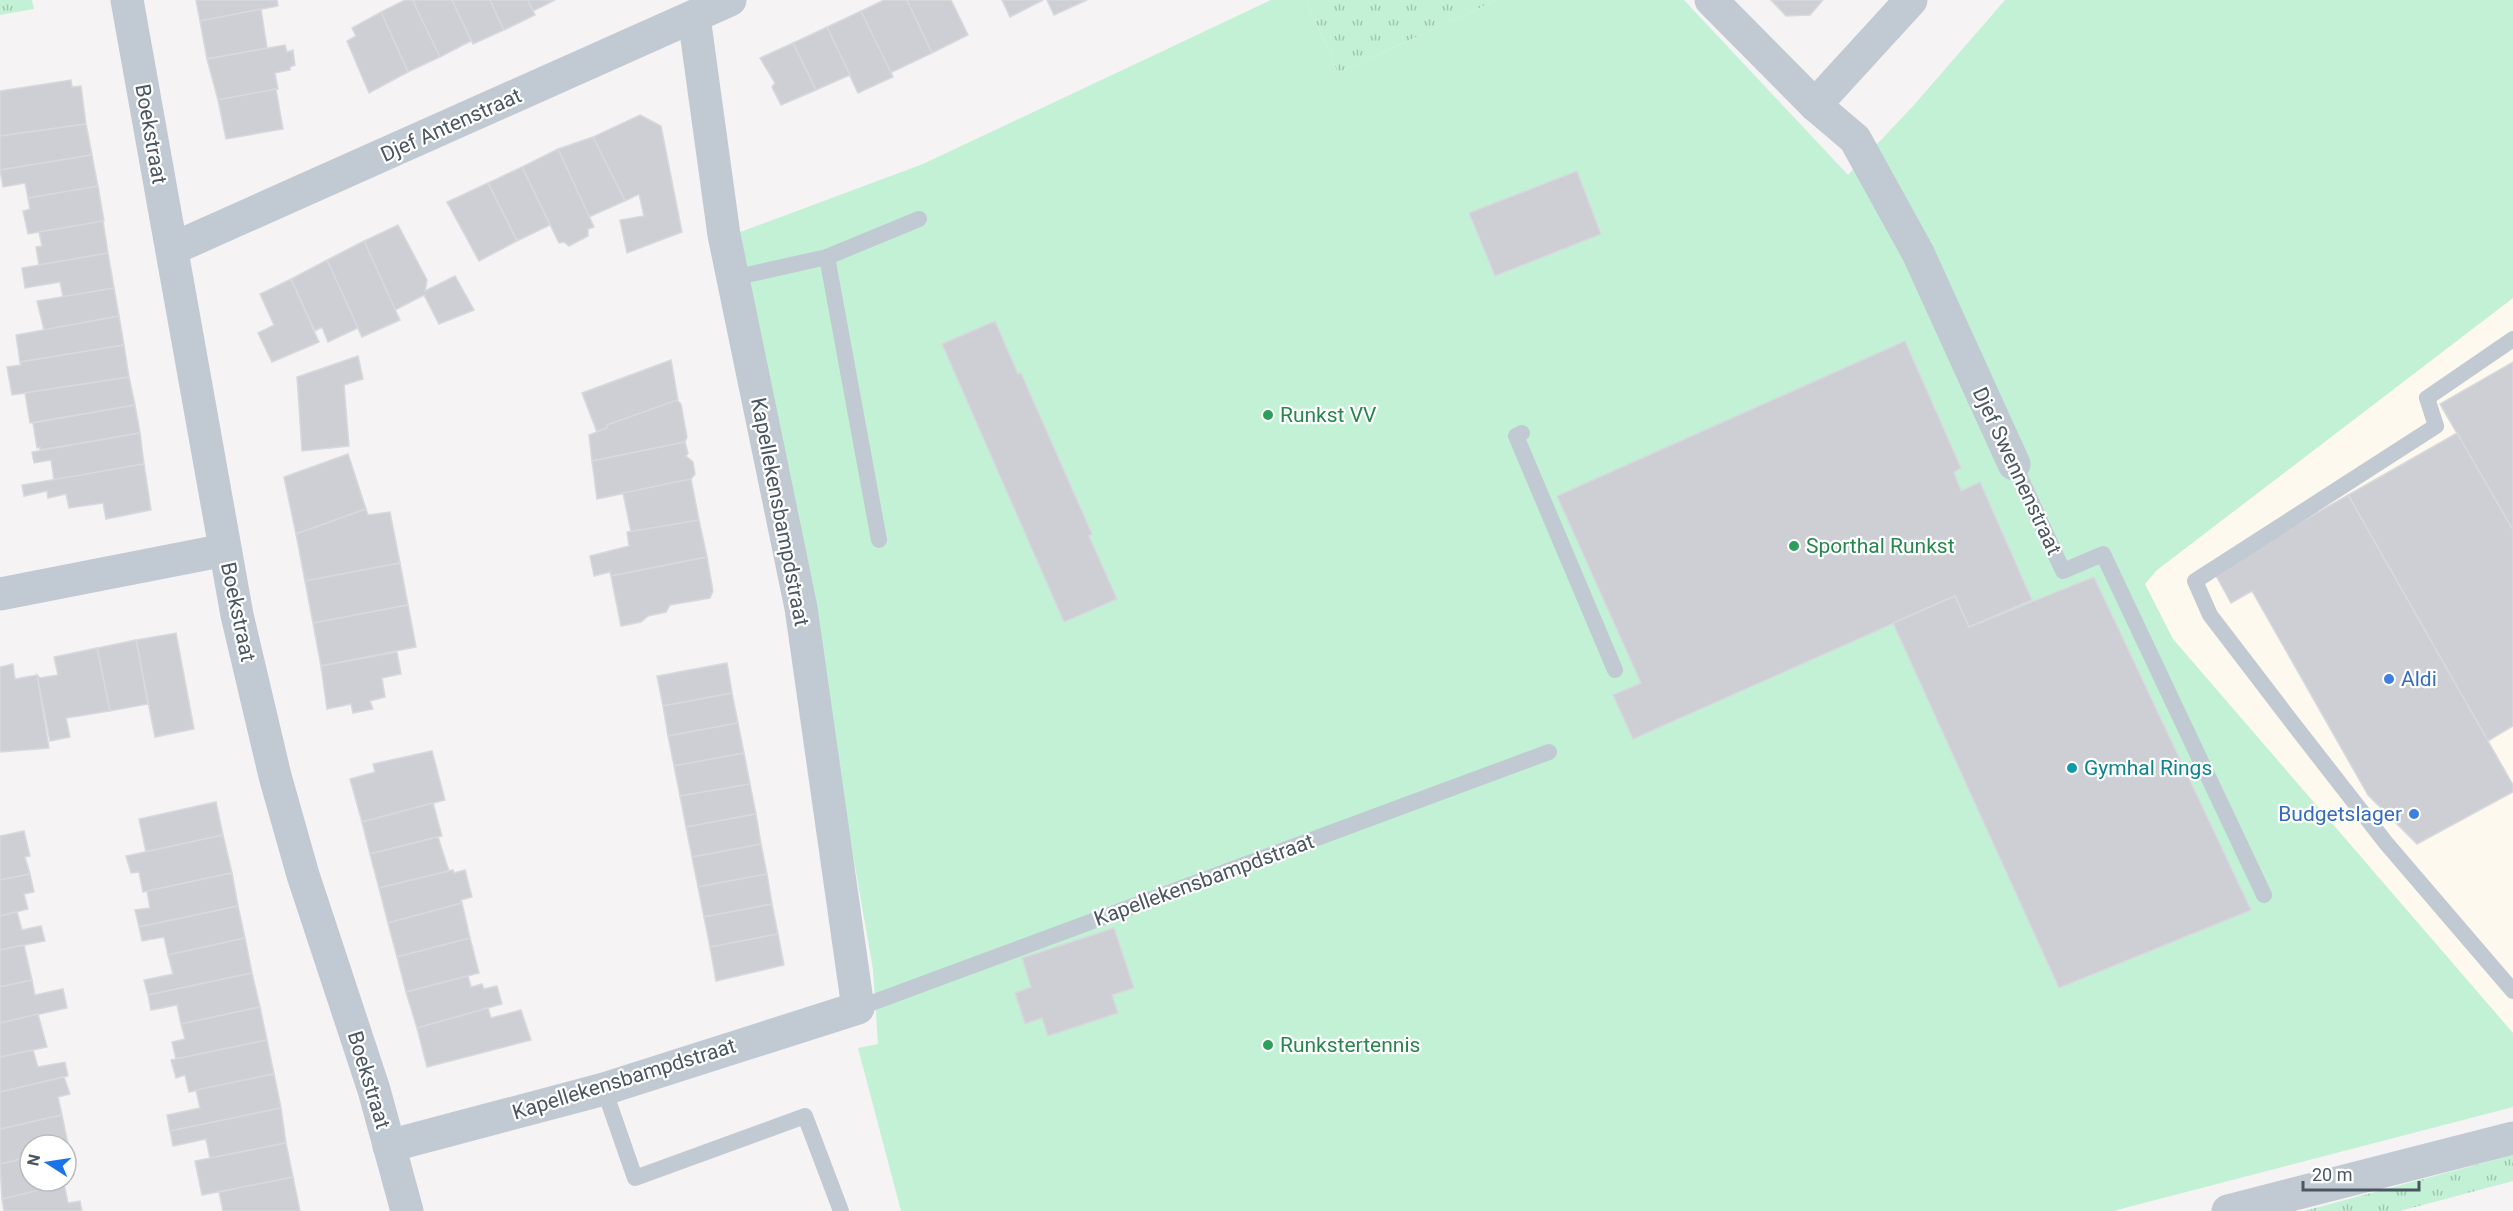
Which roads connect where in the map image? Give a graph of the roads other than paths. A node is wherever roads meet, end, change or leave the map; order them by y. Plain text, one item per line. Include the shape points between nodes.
1 (127, 0) edge
2 (729, 0) edge
3 (1711, 0) edge
4 (1911, 0) edge
5 (694, 17) junction
6 (1815, 105) junction
7 (919, 219) dead end
8 (171, 249) junction
9 (827, 257) junction
10 (733, 278) junction
11 (2513, 339) edge
12 (1522, 433) dead end
13 (2014, 464) joint
14 (879, 540) dead end
15 (225, 550) junction
16 (0, 594) edge
17 (1615, 670) dead end
18 (1550, 752) dead end
19 (2264, 895) dead end
20 (2513, 991) edge
21 (858, 1008) junction
22 (603, 1089) junction
23 (2513, 1138) edge
24 (389, 1146) junction
25 (407, 1211) edge
26 (841, 1211) edge
27 (2228, 1211) edge

1 - 8 street, Boekstraat
2 - 5 street, Djef Antenstraat
3 - 6 street, Djef Swennenstraat
4 - 6 street
5 - 8 street, Djef Antenstraat
5 - 10 street, Kapellekensbampdstraat
6 - 13 street, Djef Swennenstraat via 1855,139 1912,242
7 - 9 lane
8 - 15 street, Boekstraat
9 - 10 lane
9 - 14 lane
10 - 21 street, Kapellekensbampdstraat via 801,608
11 - 20 lane via 2427,398 2436,426 2195,581 2210,615 2386,843
12 - 17 lane via 1516,436
13 - 19 lane, Djef Swennenstraat via 2063,571 2103,554
15 - 16 street
15 - 24 street, Boekstraat via 275,776
18 - 21 lane, Kapellekensbampdstraat
21 - 22 street, Kapellekensbampdstraat
22 - 24 street, Kapellekensbampdstraat
22 - 26 lane via 635,1178 805,1116
23 - 27 street
24 - 25 street, Boekstraat

